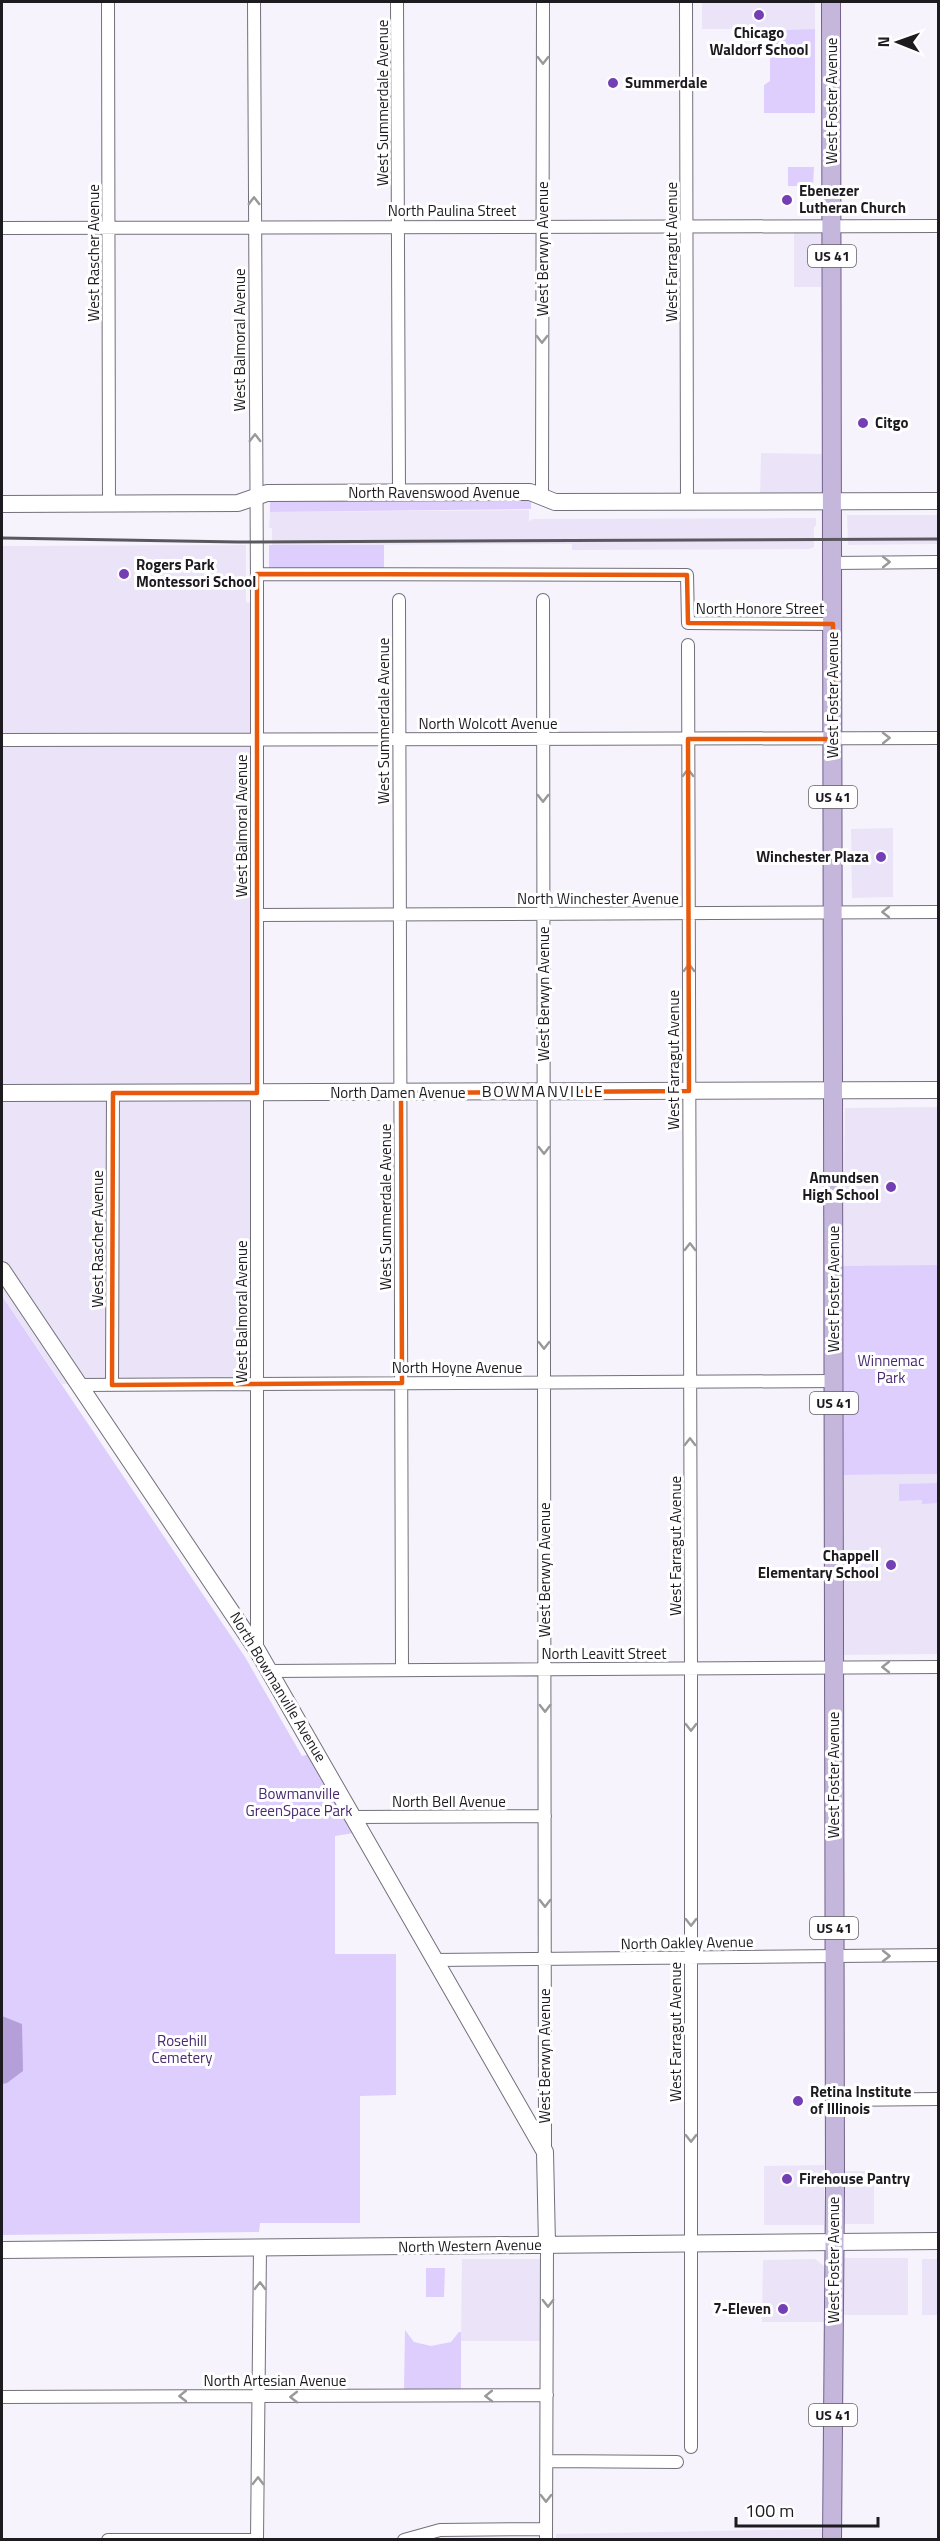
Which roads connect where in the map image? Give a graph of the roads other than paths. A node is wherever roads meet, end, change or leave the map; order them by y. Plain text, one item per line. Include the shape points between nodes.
1 (108, 2) edge
2 (254, 2) edge
3 (398, 2) edge
4 (543, 2) edge
5 (686, 2) edge
6 (831, 2) edge
7 (398, 226) junction
8 (543, 226) junction
9 (686, 226) junction
10 (832, 226) junction
11 (939, 226) edge
12 (109, 227) junction
13 (254, 227) junction
14 (2, 228) edge
15 (399, 493) junction
16 (542, 496) junction
17 (255, 497) junction
18 (939, 501) edge
19 (687, 502) junction
20 (832, 502) junction
21 (2, 504) edge
22 (109, 504) junction
23 (939, 562) edge
24 (833, 563) junction
25 (257, 574) junction
26 (399, 600) dead end
27 (543, 600) dead end
28 (833, 624) junction
29 (688, 645) dead end
30 (939, 738) edge
31 (543, 739) junction
32 (688, 739) junction
33 (833, 739) junction
34 (2, 740) edge
35 (257, 740) junction
36 (399, 740) junction
37 (833, 912) junction
38 (939, 912) edge
39 (688, 913) junction
40 (400, 914) junction
41 (544, 914) junction
42 (257, 915) junction
43 (834, 1090) junction
44 (939, 1090) edge
45 (689, 1091) junction
46 (544, 1092) junction
47 (2, 1093) edge
48 (113, 1093) junction
49 (257, 1093) junction
50 (401, 1093) junction
51 (2, 1270) edge
52 (834, 1381) junction
53 (544, 1382) junction
54 (690, 1382) junction
55 (402, 1383) junction
56 (257, 1384) junction
57 (79, 1385) junction
58 (112, 1385) junction
59 (257, 1650) junction
60 (939, 1667) edge
61 (834, 1668) junction
62 (691, 1669) junction
63 (402, 1670) junction
64 (545, 1670) junction
65 (269, 1671) junction
66 (545, 1816) junction
67 (353, 1817) junction
68 (939, 1955) edge
69 (834, 1956) junction
70 (691, 1958) junction
71 (545, 1959) junction
72 (435, 1960) junction
73 (939, 2099) edge
74 (835, 2100) junction
75 (545, 2152) junction
76 (939, 2241) edge
77 (834, 2242) junction
78 (690, 2243) junction
79 (547, 2245) junction
80 (260, 2248) junction
81 (2, 2250) edge
82 (547, 2395) junction
83 (2, 2397) edge
84 (258, 2397) junction
85 (691, 2447) dead end
86 (547, 2461) junction
87 (678, 2462) dead end
88 (546, 2534) edge
89 (108, 2540) edge
90 (256, 2540) edge
91 (404, 2540) edge
92 (832, 2540) edge

1 - 12 street, West Rascher Avenue
13 -> 2 street, West Balmoral Avenue
3 - 7 street, West Summerdale Avenue
4 -> 8 street, West Berwyn Avenue
5 - 9 street, West Farragut Avenue
6 - 10 main road, West Foster Avenue / US 41
7 - 8 street, North Paulina Street
7 - 13 street, North Paulina Street
7 - 15 street, West Summerdale Avenue
8 - 9 street, North Paulina Street
8 -> 16 street, West Berwyn Avenue
9 - 10 street, North Paulina Street
9 - 19 street, West Farragut Avenue
10 - 11 street, North Paulina Street
10 - 20 main road, West Foster Avenue / US 41
12 - 13 street, North Paulina Street
12 - 14 street, North Paulina Street
12 - 22 street, West Rascher Avenue
17 -> 13 street, West Balmoral Avenue
15 - 16 street, North Ravenswood Avenue via 530,492
15 - 17 street, North Ravenswood Avenue via 267,493
16 - 19 street, North Ravenswood Avenue via 555,502
17 - 22 street, North Ravenswood Avenue via 238,503
17 - 25 street, West Balmoral Avenue
18 - 20 street, North Ravenswood Avenue
19 - 20 street, North Ravenswood Avenue
20 - 24 main road, West Foster Avenue / US 41
21 - 22 street, North Ravenswood Avenue
24 -> 23 street
24 - 28 main road, West Foster Avenue / US 41
25 - 28 street, North Honore Street via 687,575 688,623
25 - 35 street, West Balmoral Avenue
26 - 36 street, West Summerdale Avenue
27 - 31 street, West Berwyn Avenue
28 - 33 main road, West Foster Avenue / US 41
29 - 32 street, West Farragut Avenue
33 -> 30 street, North Wolcott Avenue
31 - 32 street, North Wolcott Avenue
31 - 36 street, North Wolcott Avenue
31 -> 41 street, West Berwyn Avenue
32 - 33 street, North Wolcott Avenue
39 -> 32 street, West Farragut Avenue
33 - 37 main road, West Foster Avenue / US 41
34 - 35 street, North Wolcott Avenue
35 - 36 street, North Wolcott Avenue
35 - 42 street, West Balmoral Avenue
36 - 40 street, West Summerdale Avenue
38 -> 37 street, North Winchester Avenue
37 - 39 street, North Winchester Avenue
37 - 43 main road, West Foster Avenue / US 41
39 - 41 street, North Winchester Avenue
45 -> 39 street, West Farragut Avenue
40 - 41 street, North Winchester Avenue
40 - 42 street, North Winchester Avenue
40 - 50 street, West Summerdale Avenue
41 - 46 street, West Berwyn Avenue
42 - 49 street, West Balmoral Avenue
43 - 44 street, North Damen Avenue
43 - 45 street, North Damen Avenue
43 - 52 main road, West Foster Avenue / US 41
45 - 46 street, North Damen Avenue
54 -> 45 street, West Farragut Avenue
46 - 50 street, North Damen Avenue
46 -> 53 street, West Berwyn Avenue
47 - 48 street, North Damen Avenue
48 - 49 street, North Damen Avenue
48 - 58 street, West Rascher Avenue
49 - 50 street, North Damen Avenue
49 - 56 street, West Balmoral Avenue
50 - 55 street, West Summerdale Avenue
51 - 57 street, North Bowmanville Avenue
52 - 54 street, North Hoyne Avenue
52 - 61 main road, West Foster Avenue / US 41
53 - 54 street, North Hoyne Avenue
53 - 55 street, North Hoyne Avenue
53 - 64 street, West Berwyn Avenue
62 -> 54 street, West Farragut Avenue
55 - 56 street, North Hoyne Avenue
55 - 63 street, West Summerdale Avenue
56 - 58 street, North Hoyne Avenue
56 - 59 street, West Balmoral Avenue
57 - 58 street, North Hoyne Avenue
57 - 59 street, North Bowmanville Avenue
59 - 65 street, North Bowmanville Avenue
60 -> 61 street, North Leavitt Street
61 - 62 street, North Leavitt Street
61 - 69 main road, West Foster Avenue / US 41
62 - 64 street, North Leavitt Street
62 -> 70 street, West Farragut Avenue
63 - 64 street, North Leavitt Street
63 - 65 street, North Leavitt Street
64 -> 66 street, West Berwyn Avenue
65 - 67 street, North Bowmanville Avenue
66 - 67 street, North Bell Avenue
66 -> 71 street, West Berwyn Avenue
67 - 72 street, North Bowmanville Avenue
69 -> 68 street, North Oakley Avenue
69 - 70 street, North Oakley Avenue
69 - 74 main road, West Foster Avenue / US 41
70 - 71 street, North Oakley Avenue
70 -> 78 street, West Farragut Avenue
71 - 72 street, North Oakley Avenue
71 - 75 street, West Berwyn Avenue
72 - 75 street, North Bowmanville Avenue
73 - 74 street
74 - 77 main road, West Foster Avenue / US 41
75 - 79 street, West Berwyn Avenue
76 - 77 street, North Western Avenue
77 - 78 street, North Western Avenue
77 - 92 main road, West Foster Avenue / US 41
78 - 79 street, North Western Avenue
78 - 85 street, West Farragut Avenue
79 - 80 street, North Western Avenue
79 -> 82 street, West Berwyn Avenue
80 - 81 street, North Western Avenue
84 -> 80 street
82 -> 84 street, North Artesian Avenue
82 - 86 street, West Berwyn Avenue
84 -> 83 street, North Artesian Avenue
90 -> 84 street
86 - 87 street
86 -> 88 street, West Berwyn Avenue
88 - 91 street via 440,2530
89 - 90 street

